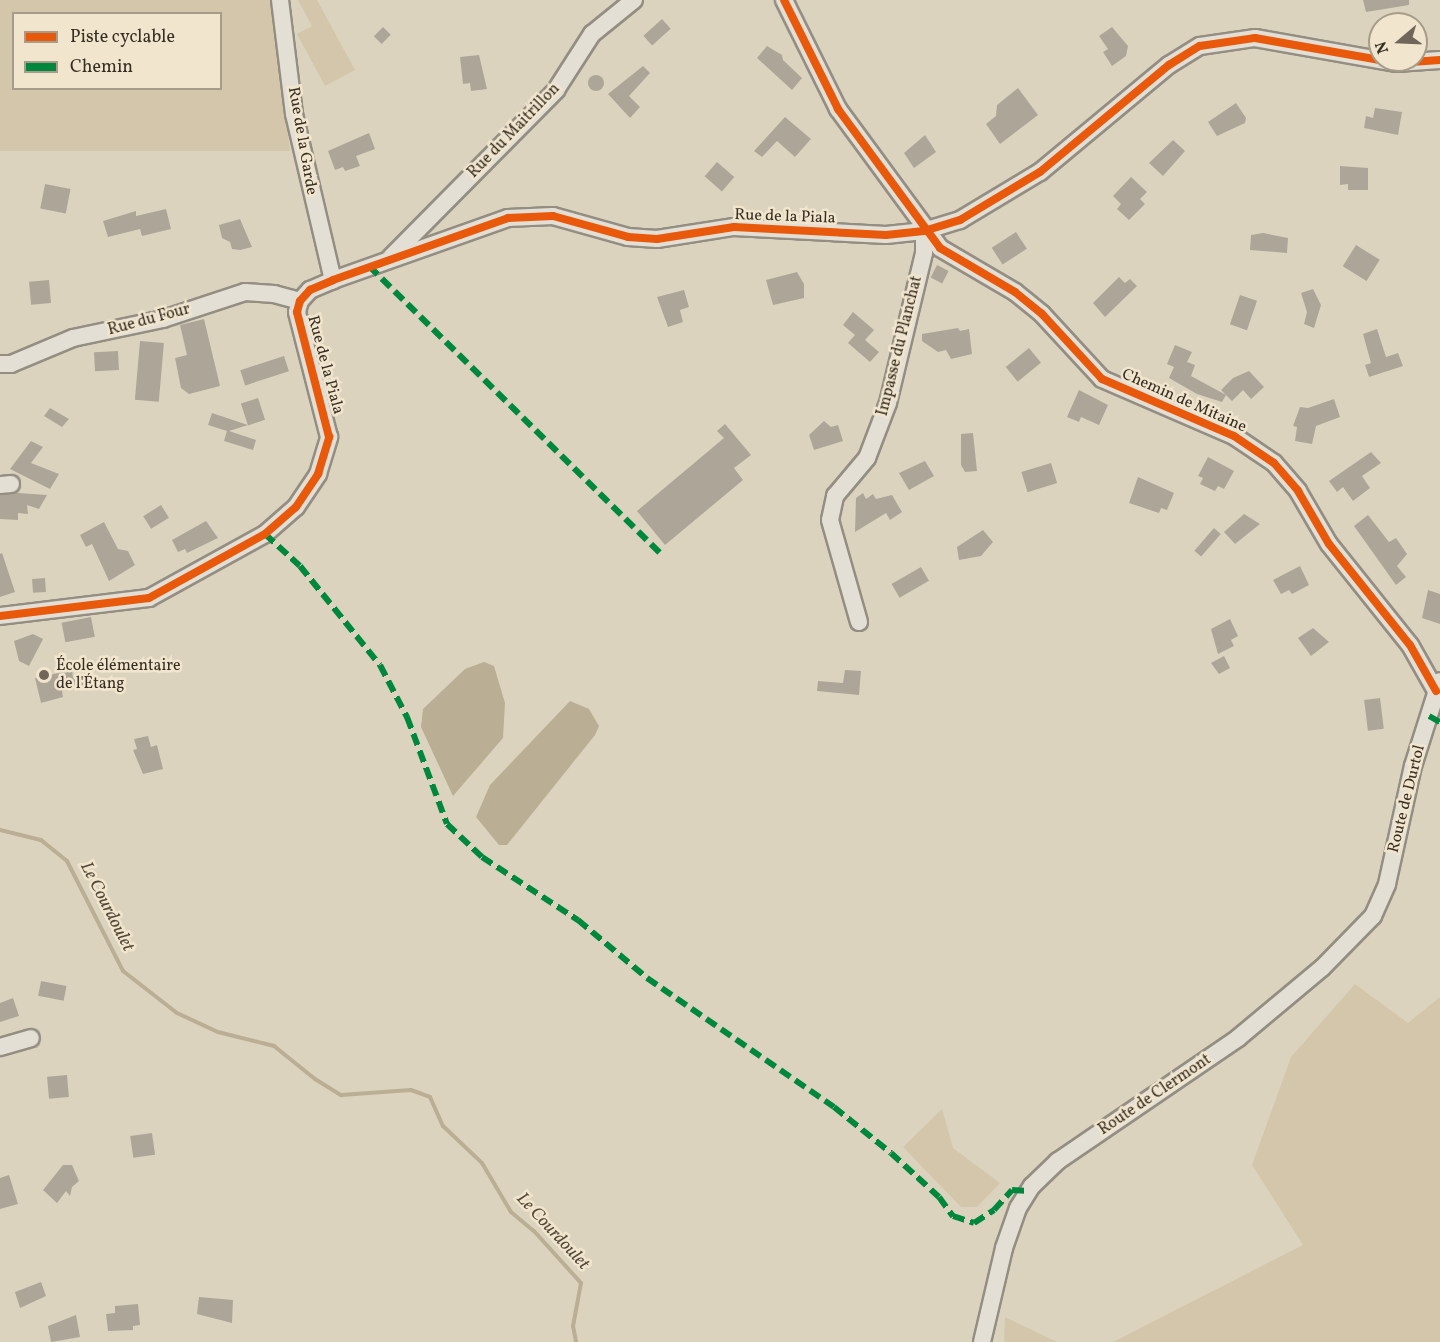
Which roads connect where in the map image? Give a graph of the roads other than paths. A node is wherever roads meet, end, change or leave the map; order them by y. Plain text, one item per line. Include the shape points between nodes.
1 (280, 0) edge
2 (634, 0) edge
3 (784, 0) edge
4 (1440, 60) edge
5 (924, 231) junction
6 (389, 259) junction
7 (333, 280) junction
8 (300, 301) junction
9 (0, 364) edge
10 (0, 616) edge
11 (859, 622) dead end
12 (1438, 686) edge
13 (1387, 884) joint
14 (31, 1038) dead end
15 (0, 1047) edge
16 (982, 1342) edge

1 - 7 street, Rue de la Garde via 294,114
2 - 6 street, Rue du Maitrillon via 592,34 555,90
3 - 5 street, Chemin de Mitaine via 838,109
4 - 5 street, Rue de la Piala via 1397,63 1255,38 1200,46 1169,65 1040,172 960,220
5 - 6 street, Rue de la Piala via 886,235 734,227 657,239 628,237 553,216 508,218
5 - 11 street, Impasse du Planchat via 924,253 888,403 867,458 835,496 830,519
5 - 12 street, Chemin de Mitaine via 940,248 986,273 1031,305 1102,379 1234,436 1274,463 1298,491 1329,544
6 - 7 street, Rue de la Piala
7 - 8 street, Rue de la Piala via 310,290
8 - 9 street, Rue du Four via 245,292 163,320 73,338 11,364
8 - 10 street, Rue de la Piala via 298,328 318,384 329,437 318,474 296,507 265,534 149,598
12 - 13 street, Route de Durtol via 1413,766
13 - 16 street, Route de Clermont via 1373,916 1322,968 1238,1038 1058,1161 1032,1186 1018,1208 1005,1248
14 - 15 street

